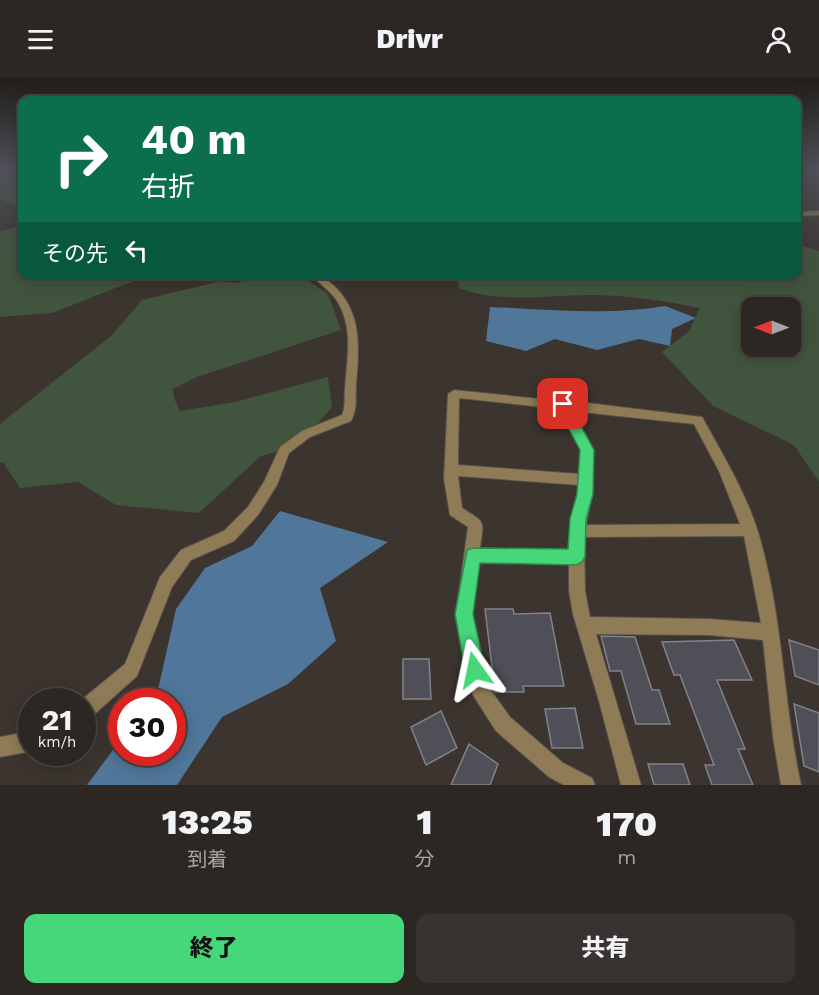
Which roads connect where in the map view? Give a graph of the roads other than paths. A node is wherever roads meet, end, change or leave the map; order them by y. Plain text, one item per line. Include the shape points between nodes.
1 (819, 213) edge
2 (801, 214) edge
3 (321, 279) edge
4 (563, 404) junction
5 (451, 470) junction
6 (586, 480) junction
7 (750, 530) junction
8 (577, 531) junction
9 (473, 555) junction
10 (576, 557) junction
11 (585, 625) junction
12 (770, 632) junction
13 (96, 700) edge
14 (18, 744) edge
15 (0, 747) edge
16 (585, 785) edge
17 (631, 785) edge
18 (791, 785) edge

1 - 2 street
3 - 13 street via 336,293 355,336 350,385 353,405 347,418 306,434 284,450 270,485 253,511 228,536 186,555 166,582 131,670
4 - 5 street via 454,394
4 - 6 street via 587,450
4 - 7 street via 698,420
5 - 6 street
5 - 9 street via 455,512 476,524
6 - 8 street
7 - 8 street
7 - 12 street
8 - 10 street
9 - 10 street
9 - 16 street via 464,614 479,689 503,724 556,770
10 - 11 street via 577,591
11 - 12 street
11 - 17 street
12 - 18 street
14 - 15 street

